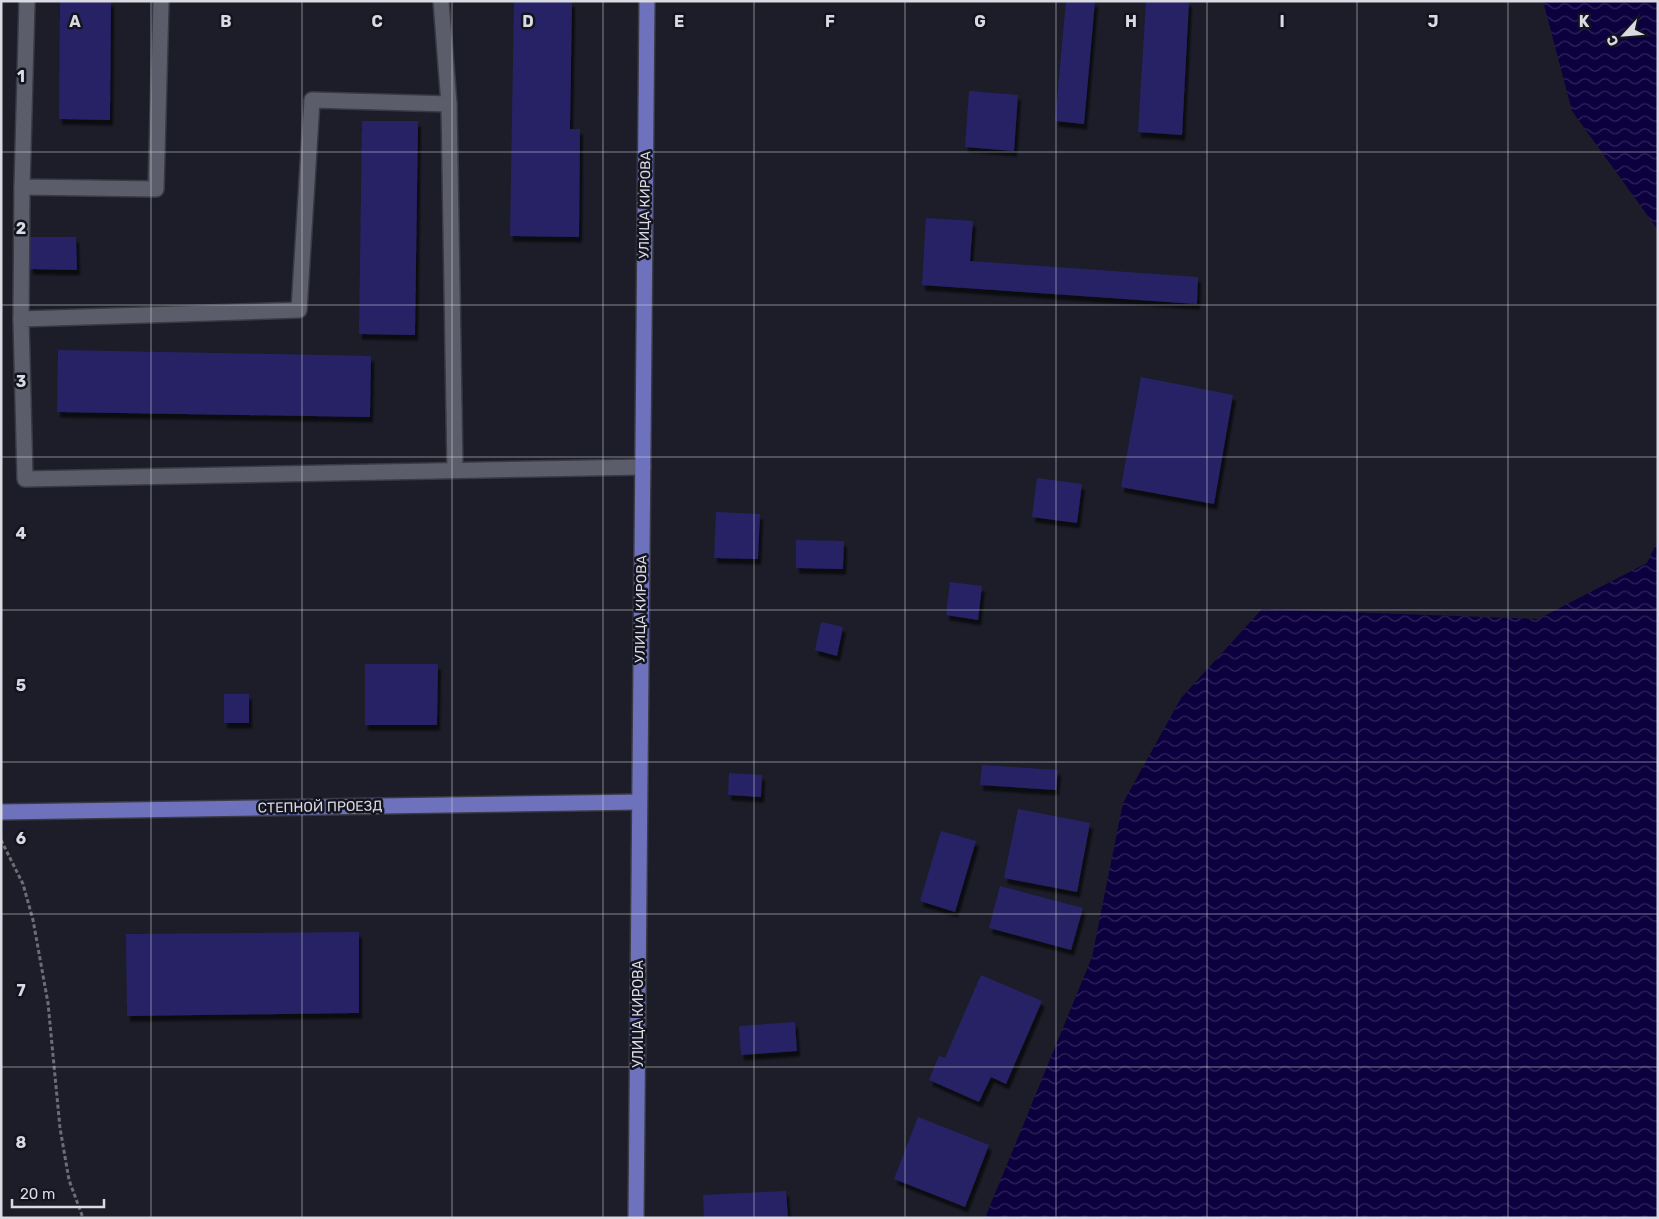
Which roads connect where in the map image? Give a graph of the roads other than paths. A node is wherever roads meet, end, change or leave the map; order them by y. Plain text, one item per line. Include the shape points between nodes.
1 (27, 1) edge
2 (161, 1) edge
3 (441, 1) edge
4 (647, 1) edge
5 (449, 104) junction
6 (22, 187) junction
7 (21, 319) junction
8 (642, 466) junction
9 (455, 470) junction
10 (639, 802) junction
11 (1, 812) edge
12 (636, 1218) edge

1 - 6 lane
2 - 6 lane via 156,189
3 - 5 lane
4 - 8 main road, УЛИЦА КИРОВА
5 - 7 lane via 312,100 299,310
5 - 9 lane
6 - 7 lane
7 - 9 lane via 24,479
8 - 9 lane
8 - 10 main road, УЛИЦА КИРОВА
10 - 11 main road, СТЕПНОЙ ПРОЕЗД
10 - 12 main road, УЛИЦА КИРОВА

